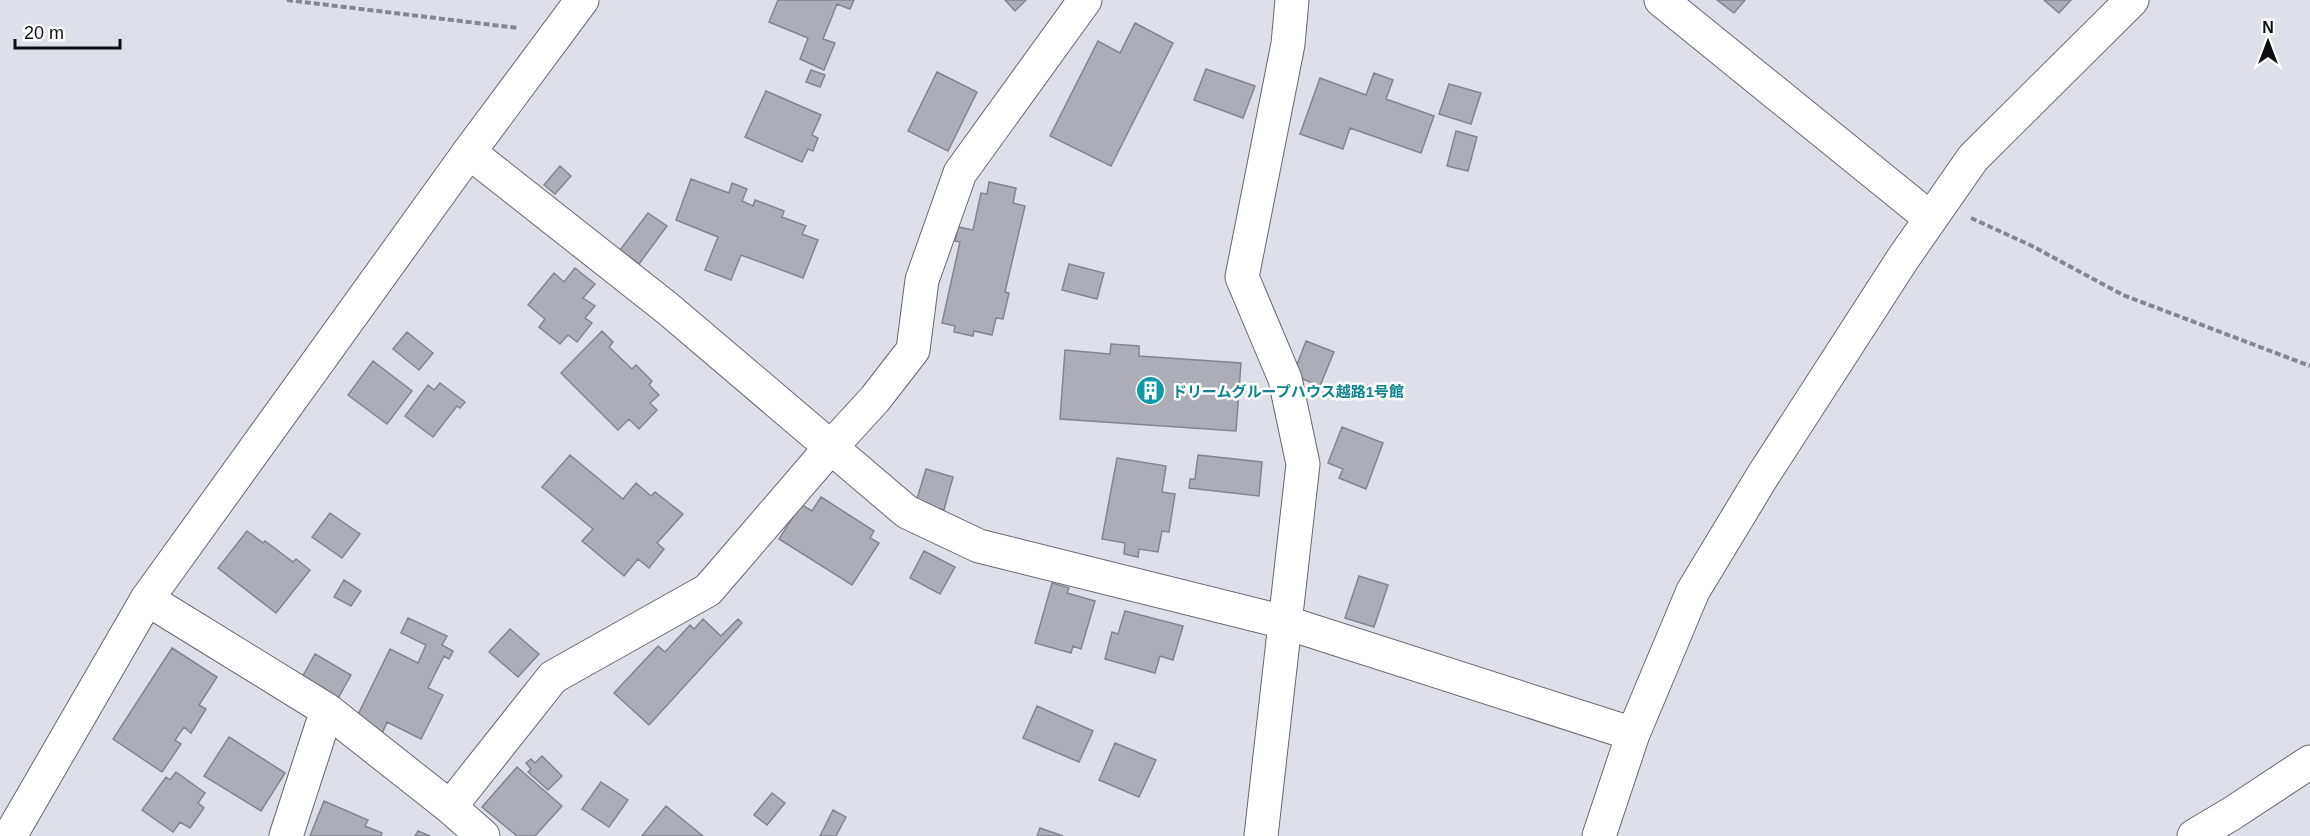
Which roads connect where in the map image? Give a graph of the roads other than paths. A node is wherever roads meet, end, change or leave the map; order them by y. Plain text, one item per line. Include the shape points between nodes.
1 (582, 0) edge
2 (1085, 0) edge
3 (1292, 0) edge
4 (1661, 0) edge
5 (2132, 0) edge
6 (469, 152) junction
7 (1936, 211) junction
8 (831, 447) junction
9 (147, 599) junction
10 (1284, 622) junction
11 (327, 710) junction
12 (1633, 734) junction
13 (2310, 762) edge
14 (450, 807) junction
15 (10, 836) edge
16 (286, 836) edge
17 (483, 836) edge
18 (1261, 836) edge
19 (1599, 836) edge
20 (2194, 836) edge

1 - 6 street
2 - 8 street via 960,173 922,280 913,350
3 - 10 street via 1288,44 1242,277 1285,379 1303,464
4 - 7 street
5 - 7 street via 1973,158
6 - 8 street via 667,308
6 - 9 street
7 - 12 street via 1762,477 1693,591
8 - 10 street via 907,512 979,546
8 - 14 street via 708,590 553,677
9 - 11 street
9 - 15 street
10 - 12 street
10 - 18 street
11 - 14 street
11 - 16 street
12 - 19 street
13 - 20 street
14 - 17 street

